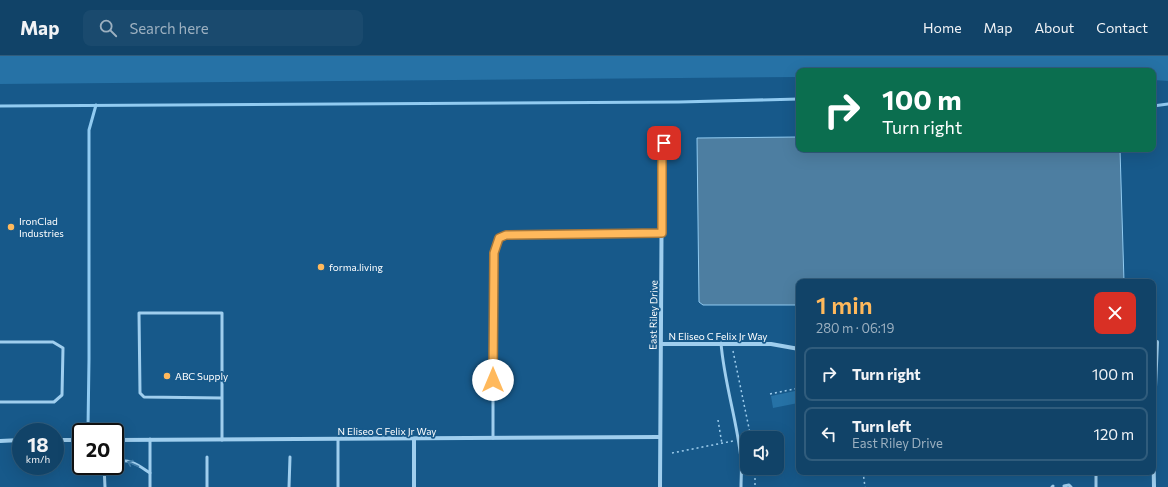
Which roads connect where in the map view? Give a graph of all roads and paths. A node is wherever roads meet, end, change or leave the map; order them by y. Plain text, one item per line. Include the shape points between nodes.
1 (664, 143) dead end
2 (662, 233) junction
3 (0, 342) edge
4 (721, 343) junction
5 (661, 344) junction
6 (796, 349) edge
7 (733, 351) dead end
8 (796, 389) edge
9 (770, 394) dead end
10 (222, 398) junction
11 (0, 402) edge
12 (718, 420) dead end
13 (750, 431) edge
14 (659, 437) junction
15 (493, 438) junction
16 (150, 439) junction
17 (338, 439) junction
18 (414, 439) junction
19 (0, 440) edge
20 (12, 440) edge
21 (124, 440) edge
22 (222, 440) junction
23 (738, 440) junction
24 (722, 444) junction
25 (672, 453) dead end
26 (207, 457) dead end
27 (290, 457) dead end
28 (124, 460) edge
29 (150, 473) junction
30 (104, 475) edge
31 (755, 475) edge
32 (863, 475) edge
33 (1096, 475) edge
34 (1154, 475) edge
35 (1064, 486) dead end
36 (105, 487) edge
37 (150, 487) edge
38 (207, 487) edge
39 (289, 487) edge
40 (338, 487) edge
41 (414, 487) edge
42 (660, 487) edge
43 (741, 487) edge
44 (755, 487) edge
45 (865, 487) edge
46 (1071, 487) edge
47 (1096, 487) edge
48 (1154, 487) edge

1 - 2 street, East Riley Drive
2 - 5 street, East Riley Drive
2 - 15 lane via 506,235 499,238 494,253
3 - 11 lane via 53,342 63,348 62,395 54,402
4 - 5 street, N Eliseo C Felix Jr Way
4 - 6 street, N Eliseo C Felix Jr Way via 771,344
4 - 23 lane
5 - 14 street, East Riley Drive
7 - 13 path
8 - 9 path
10 - 10 lane via 222,313 139,313 140,393 144,397
10 - 22 lane
12 - 24 path
14 - 15 street, N Eliseo C Felix Jr Way
14 - 42 street, East Riley Drive
15 - 18 street, N Eliseo C Felix Jr Way
16 - 21 street, N Eliseo C Felix Jr Way
16 - 22 street, N Eliseo C Felix Jr Way
16 - 29 lane
17 - 18 street, N Eliseo C Felix Jr Way
17 - 22 street, N Eliseo C Felix Jr Way
17 - 40 lane
18 - 41 street
19 - 20 street
23 - 24 path
23 - 43 lane
24 - 25 path
26 - 38 lane
27 - 39 lane
29 -> 28 lane via 133,462
29 - 37 lane
30 - 36 lane
31 - 44 path
32 - 45 path
33 - 47 lane
34 - 48 street
35 - 46 lane

